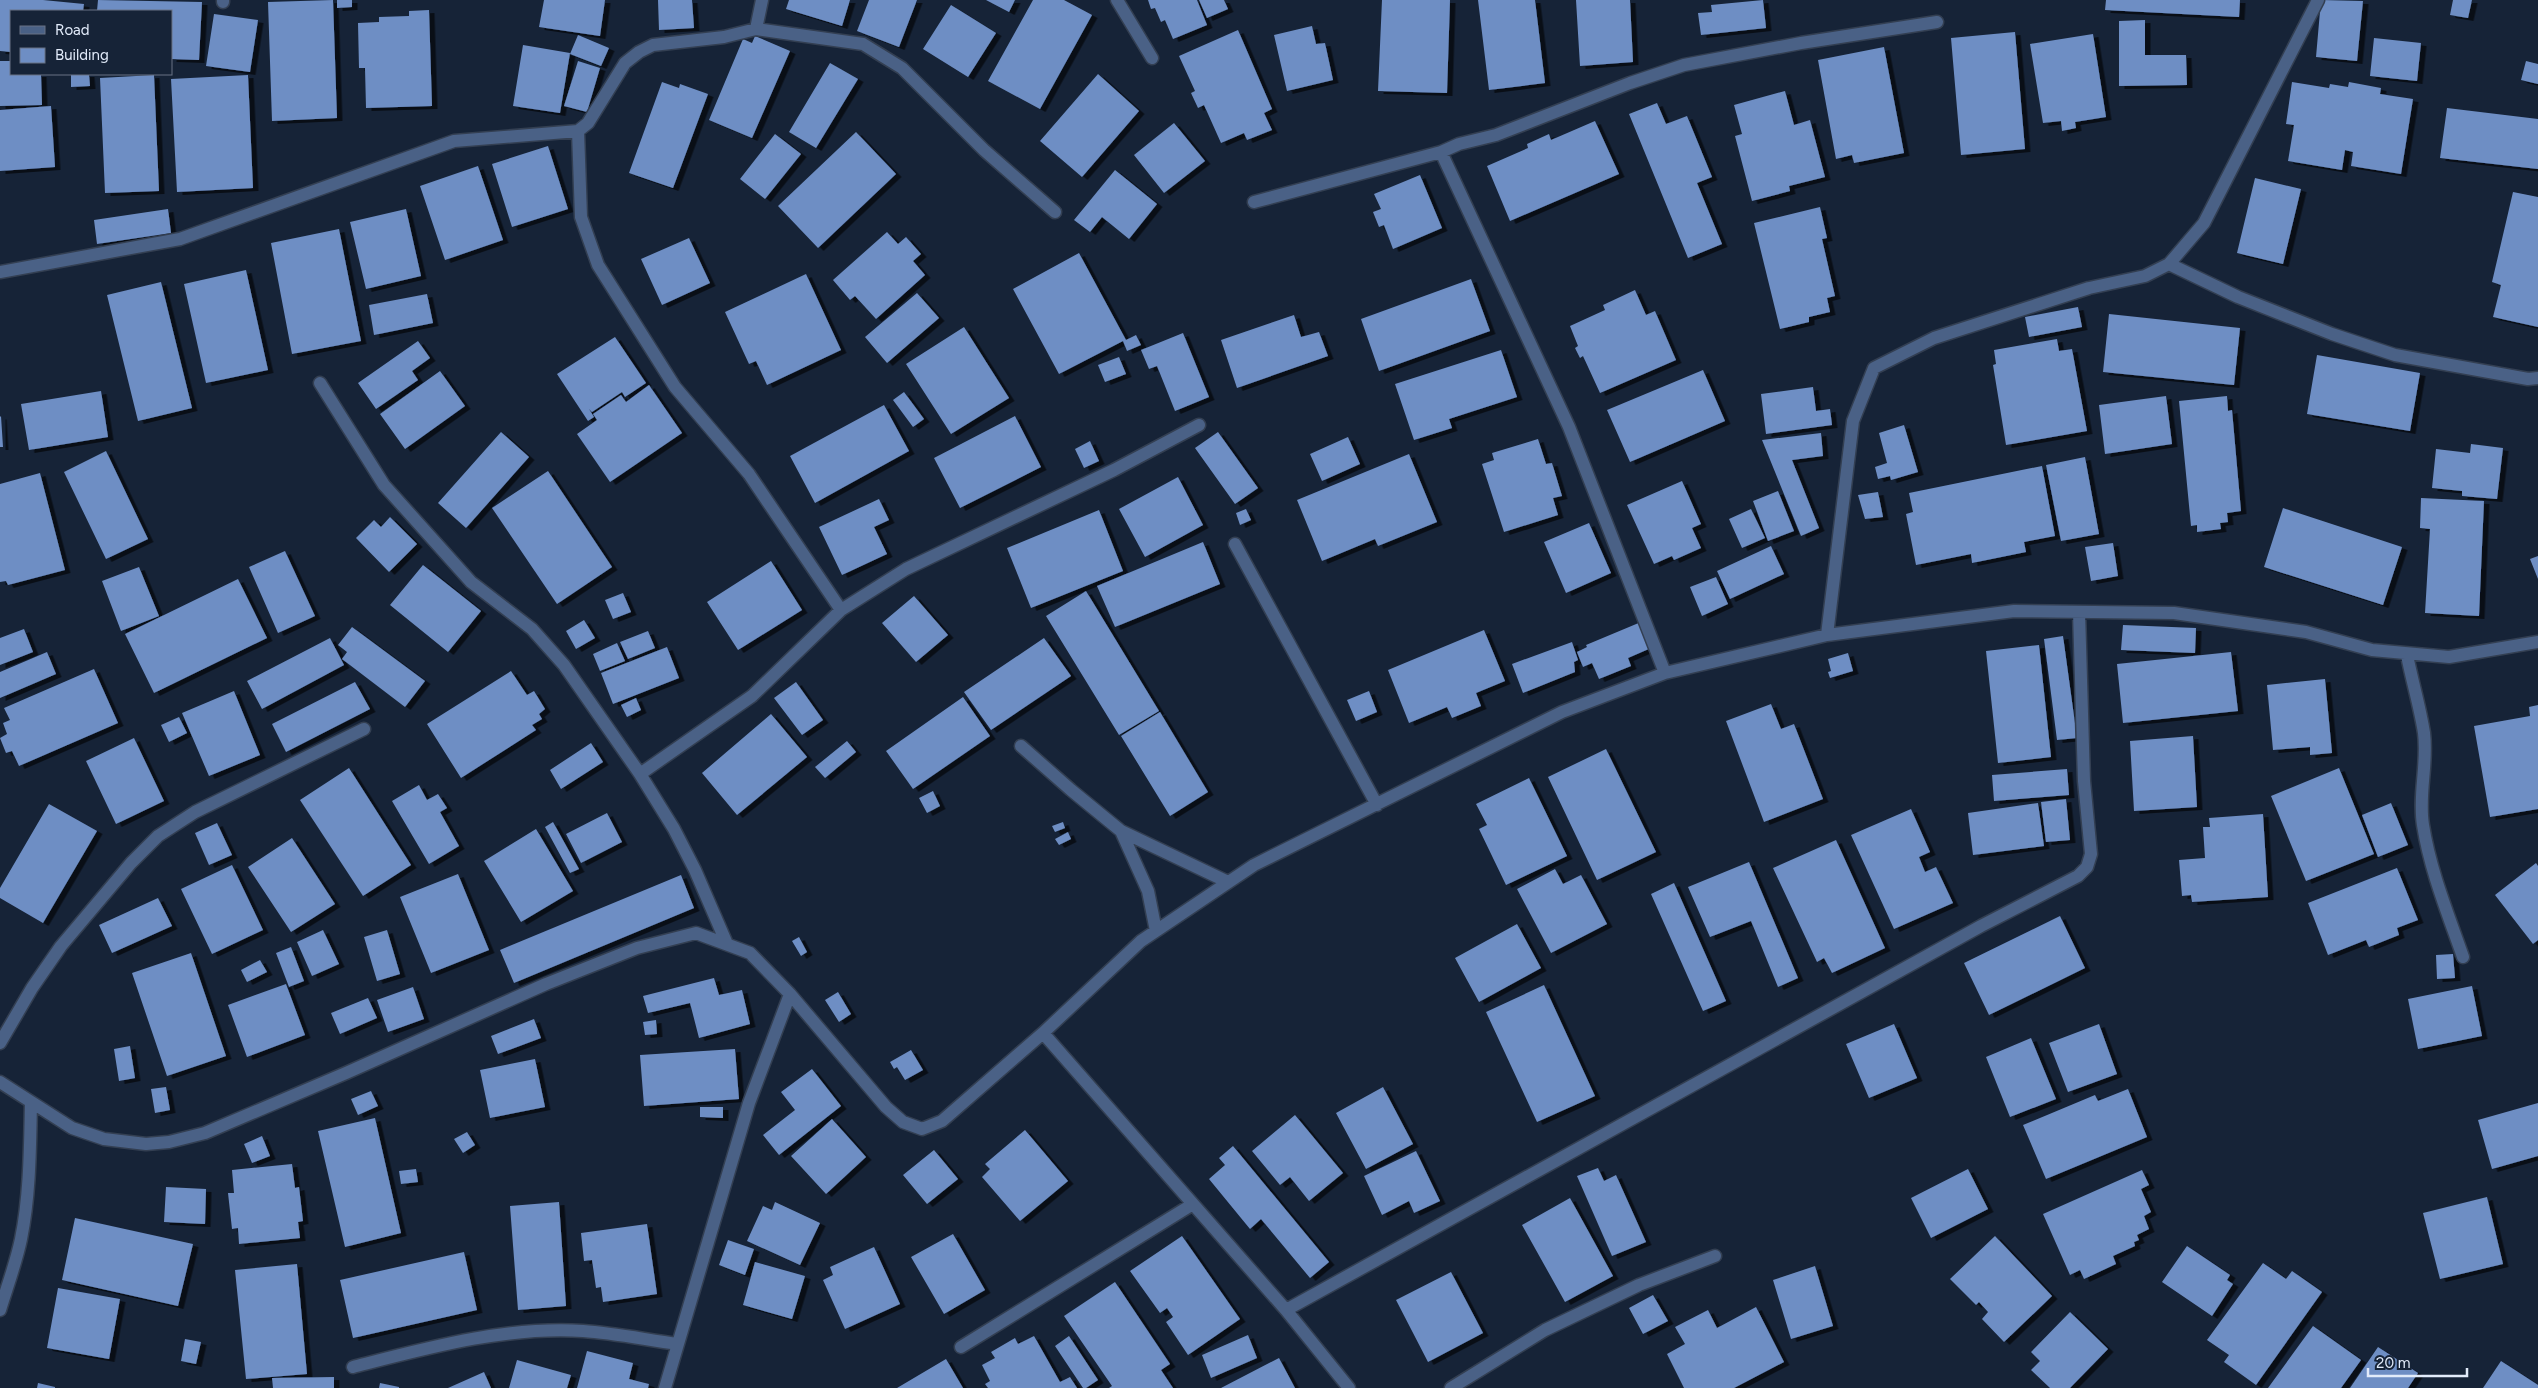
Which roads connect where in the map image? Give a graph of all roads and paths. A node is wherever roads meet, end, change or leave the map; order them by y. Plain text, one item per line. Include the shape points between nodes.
1 (762, 0) edge
2 (1118, 0) edge
3 (2318, 0) edge
4 (1937, 22) dead end
5 (756, 29) junction
6 (1152, 58) dead end
7 (578, 131) junction
8 (1441, 152) junction
9 (1254, 202) dead end
10 (1055, 212) dead end
11 (2169, 264) junction
12 (0, 272) edge
13 (2538, 378) edge
14 (320, 383) dead end
15 (1198, 425) dead end
16 (1235, 544) dead end
17 (841, 610) junction
18 (2079, 612) junction
19 (1827, 635) junction
20 (2536, 645) edge
21 (2407, 655) junction
22 (1666, 673) junction
23 (364, 729) dead end
24 (1021, 746) dead end
25 (640, 774) junction
26 (1377, 806) junction
27 (1121, 832) junction
28 (1228, 882) junction
29 (1156, 931) junction
30 (727, 944) junction
31 (2462, 957) dead end
32 (790, 994) junction
33 (1043, 1033) junction
34 (0, 1043) edge
35 (0, 1082) edge
36 (31, 1102) junction
37 (1193, 1204) junction
38 (1715, 1256) dead end
39 (0, 1310) edge
40 (1286, 1310) junction
41 (678, 1344) junction
42 (961, 1347) dead end
43 (353, 1367) dead end
44 (665, 1388) edge
45 (1350, 1388) edge
46 (1451, 1388) edge

1 - 5 street
2 - 6 street
3 - 11 street via 2204,223
4 - 8 street via 1684,65 1496,135
5 - 7 street via 724,37 653,46 638,52 625,63 588,123
5 - 10 street via 863,44 902,68 984,150
7 - 12 street via 454,141 180,239
7 - 17 street via 581,217 598,265 675,387 749,474
8 - 9 street
8 - 22 street via 1569,427
11 - 13 street via 2238,297 2395,355 2528,379
11 - 19 street via 2145,276 2089,288 1934,338 1874,368 1853,421
14 - 25 street via 384,486 471,582 542,639 564,665
15 - 17 street via 1114,470 906,568
16 - 26 street
17 - 25 street via 752,696
18 - 19 street via 2014,611
18 - 21 street via 2174,613 2306,632 2372,650
18 - 40 street via 2084,781 2091,854 2087,867 2078,876 1981,926
19 - 22 street
20 - 21 street via 2448,657
21 - 31 street via 2424,733 2423,825
22 - 26 street via 1562,712
23 - 34 street via 195,812 158,836 61,946
24 - 27 street
25 - 30 street via 695,870
26 - 28 street via 1254,865
27 - 28 street
27 - 29 street via 1148,891
28 - 29 street
29 - 33 street via 1141,941
30 - 32 street via 750,952
30 - 36 street via 696,933 637,948 546,984 205,1133 168,1142 146,1144 104,1139 72,1128
32 - 33 street via 886,1107 903,1122 922,1129 942,1121
32 - 41 street via 749,1102
33 - 37 street
35 - 36 street
36 - 39 street via 24,1221
37 - 40 street
37 - 42 street
38 - 46 street via 1639,1285 1545,1330
40 - 45 street
41 - 43 street via 583,1331 536,1332 468,1340
41 - 44 street

